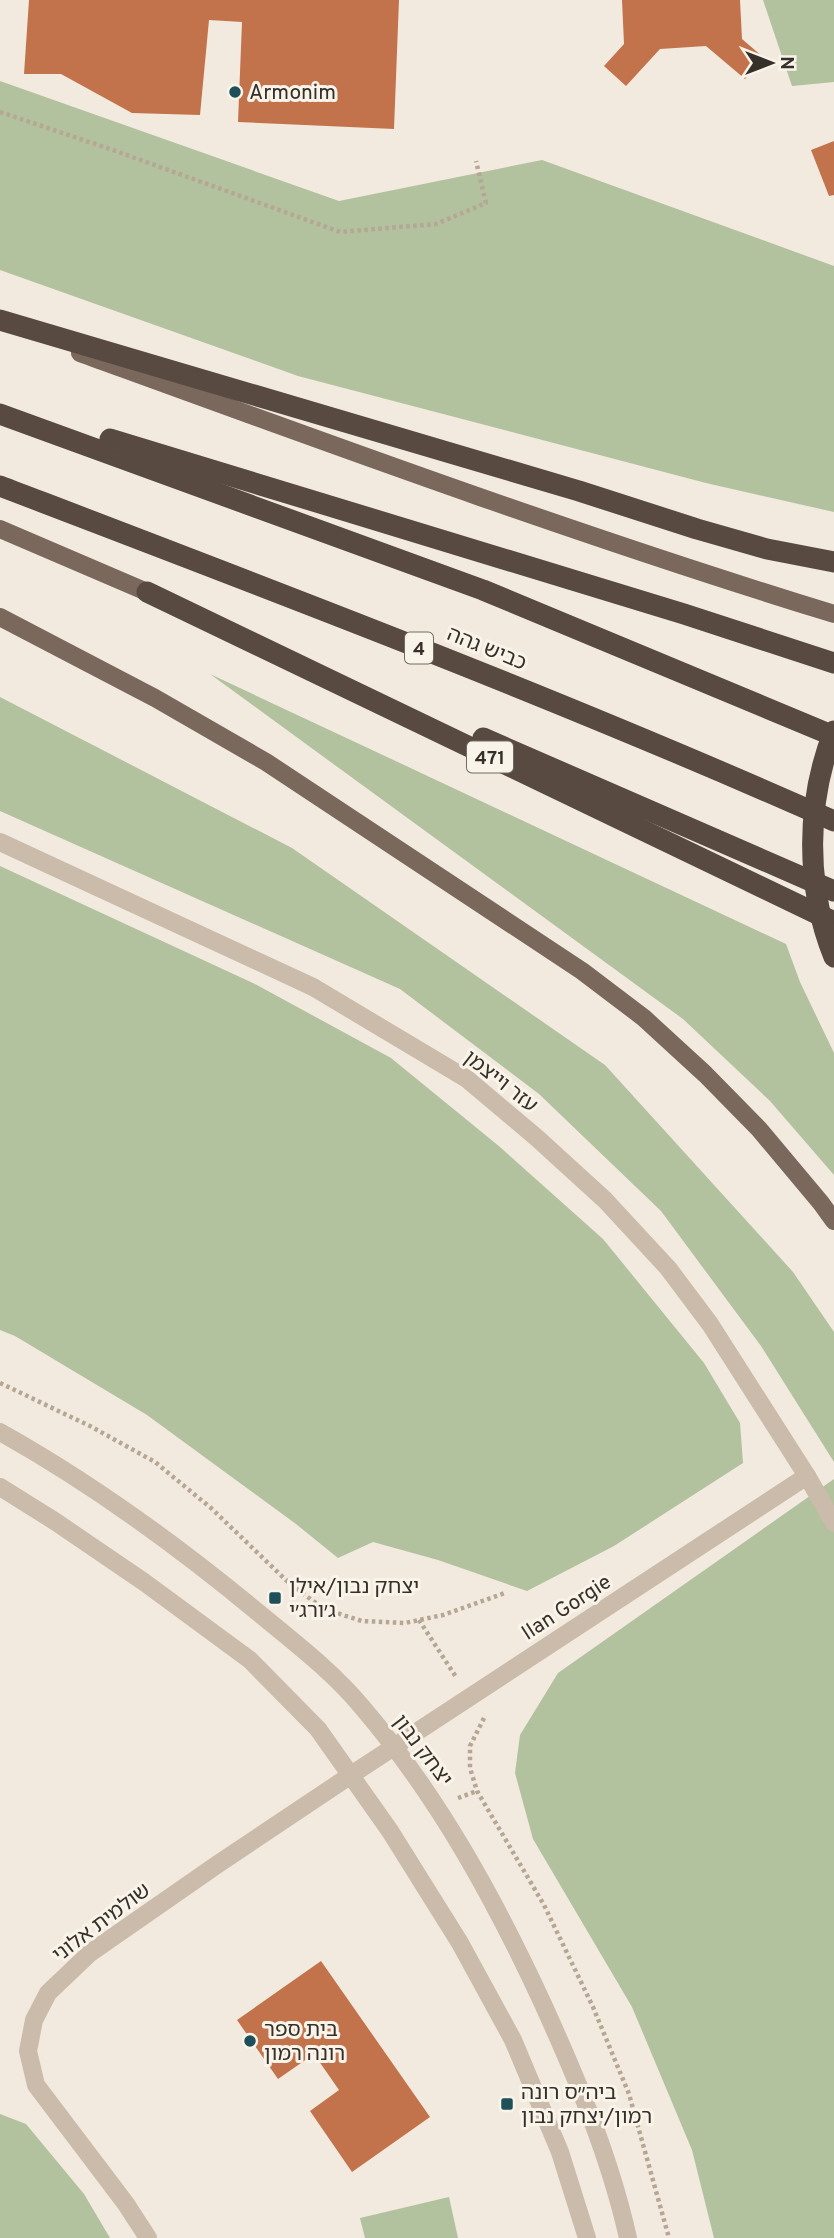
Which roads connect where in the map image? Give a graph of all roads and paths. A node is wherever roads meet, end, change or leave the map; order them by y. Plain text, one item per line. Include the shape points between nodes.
1 (0, 112) edge
2 (476, 162) dead end
3 (0, 322) edge
4 (0, 406) edge
5 (0, 414) edge
6 (0, 486) edge
7 (0, 529) edge
8 (834, 562) edge
9 (147, 592) junction
10 (834, 614) edge
11 (0, 617) edge
12 (834, 663) edge
13 (834, 734) edge
14 (834, 821) edge
15 (0, 842) edge
16 (834, 891) edge
17 (834, 922) edge
18 (834, 957) edge
19 (834, 1221) edge
20 (0, 1383) edge
21 (0, 1432) edge
22 (807, 1476) junction
23 (0, 1487) edge
24 (834, 1523) edge
25 (505, 1593) dead end
26 (419, 1620) junction
27 (470, 1697) junction
28 (492, 1709) dead end
29 (484, 1718) junction
30 (394, 1747) junction
31 (351, 1775) junction
32 (148, 2238) edge
33 (587, 2238) edge
34 (628, 2238) edge
35 (669, 2238) edge

1 - 2 path via 340,232 436,224 486,203
3 - 8 highway via 697,529
3 - 10 main road via 415,475
4 - 12 highway
5 - 13 highway via 483,590
6 - 14 highway, כביש גהה / 4 via 514,685
7 - 9 main road
9 - 16 highway
9 - 17 highway, 471
11 - 19 main road via 266,762 582,971 644,1018 705,1074 759,1129
13 - 18 highway, bridge via 818,786 813,827 815,886
15 - 22 street, עזר וייצמן via 313,987 467,1079 605,1200 668,1268 710,1324
20 - 26 path via 155,1462 324,1609 362,1621
21 - 30 street, יצחק נבון via 126,1510 222,1583 305,1652 360,1705
22 - 24 street, עזר וייצמן
22 - 27 street, Ilan Gorgie
23 - 31 street via 144,1582 250,1660 318,1729
25 - 26 path
26 - 27 path
27 - 29 path
27 - 30 street, Ilan Gorgie
28 - 29 path
29 - 35 path via 470,1746 477,1791 544,1905 593,2007 629,2094
30 - 31 street, Ilan Gorgie
30 - 34 street, יצחק נבון via 459,1840 520,1955 573,2069
31 - 32 street, שולמית אלוני via 90,1953 48,1993 34,2020 28,2051 36,2085
31 - 33 street via 460,1943 513,2040 560,2152

